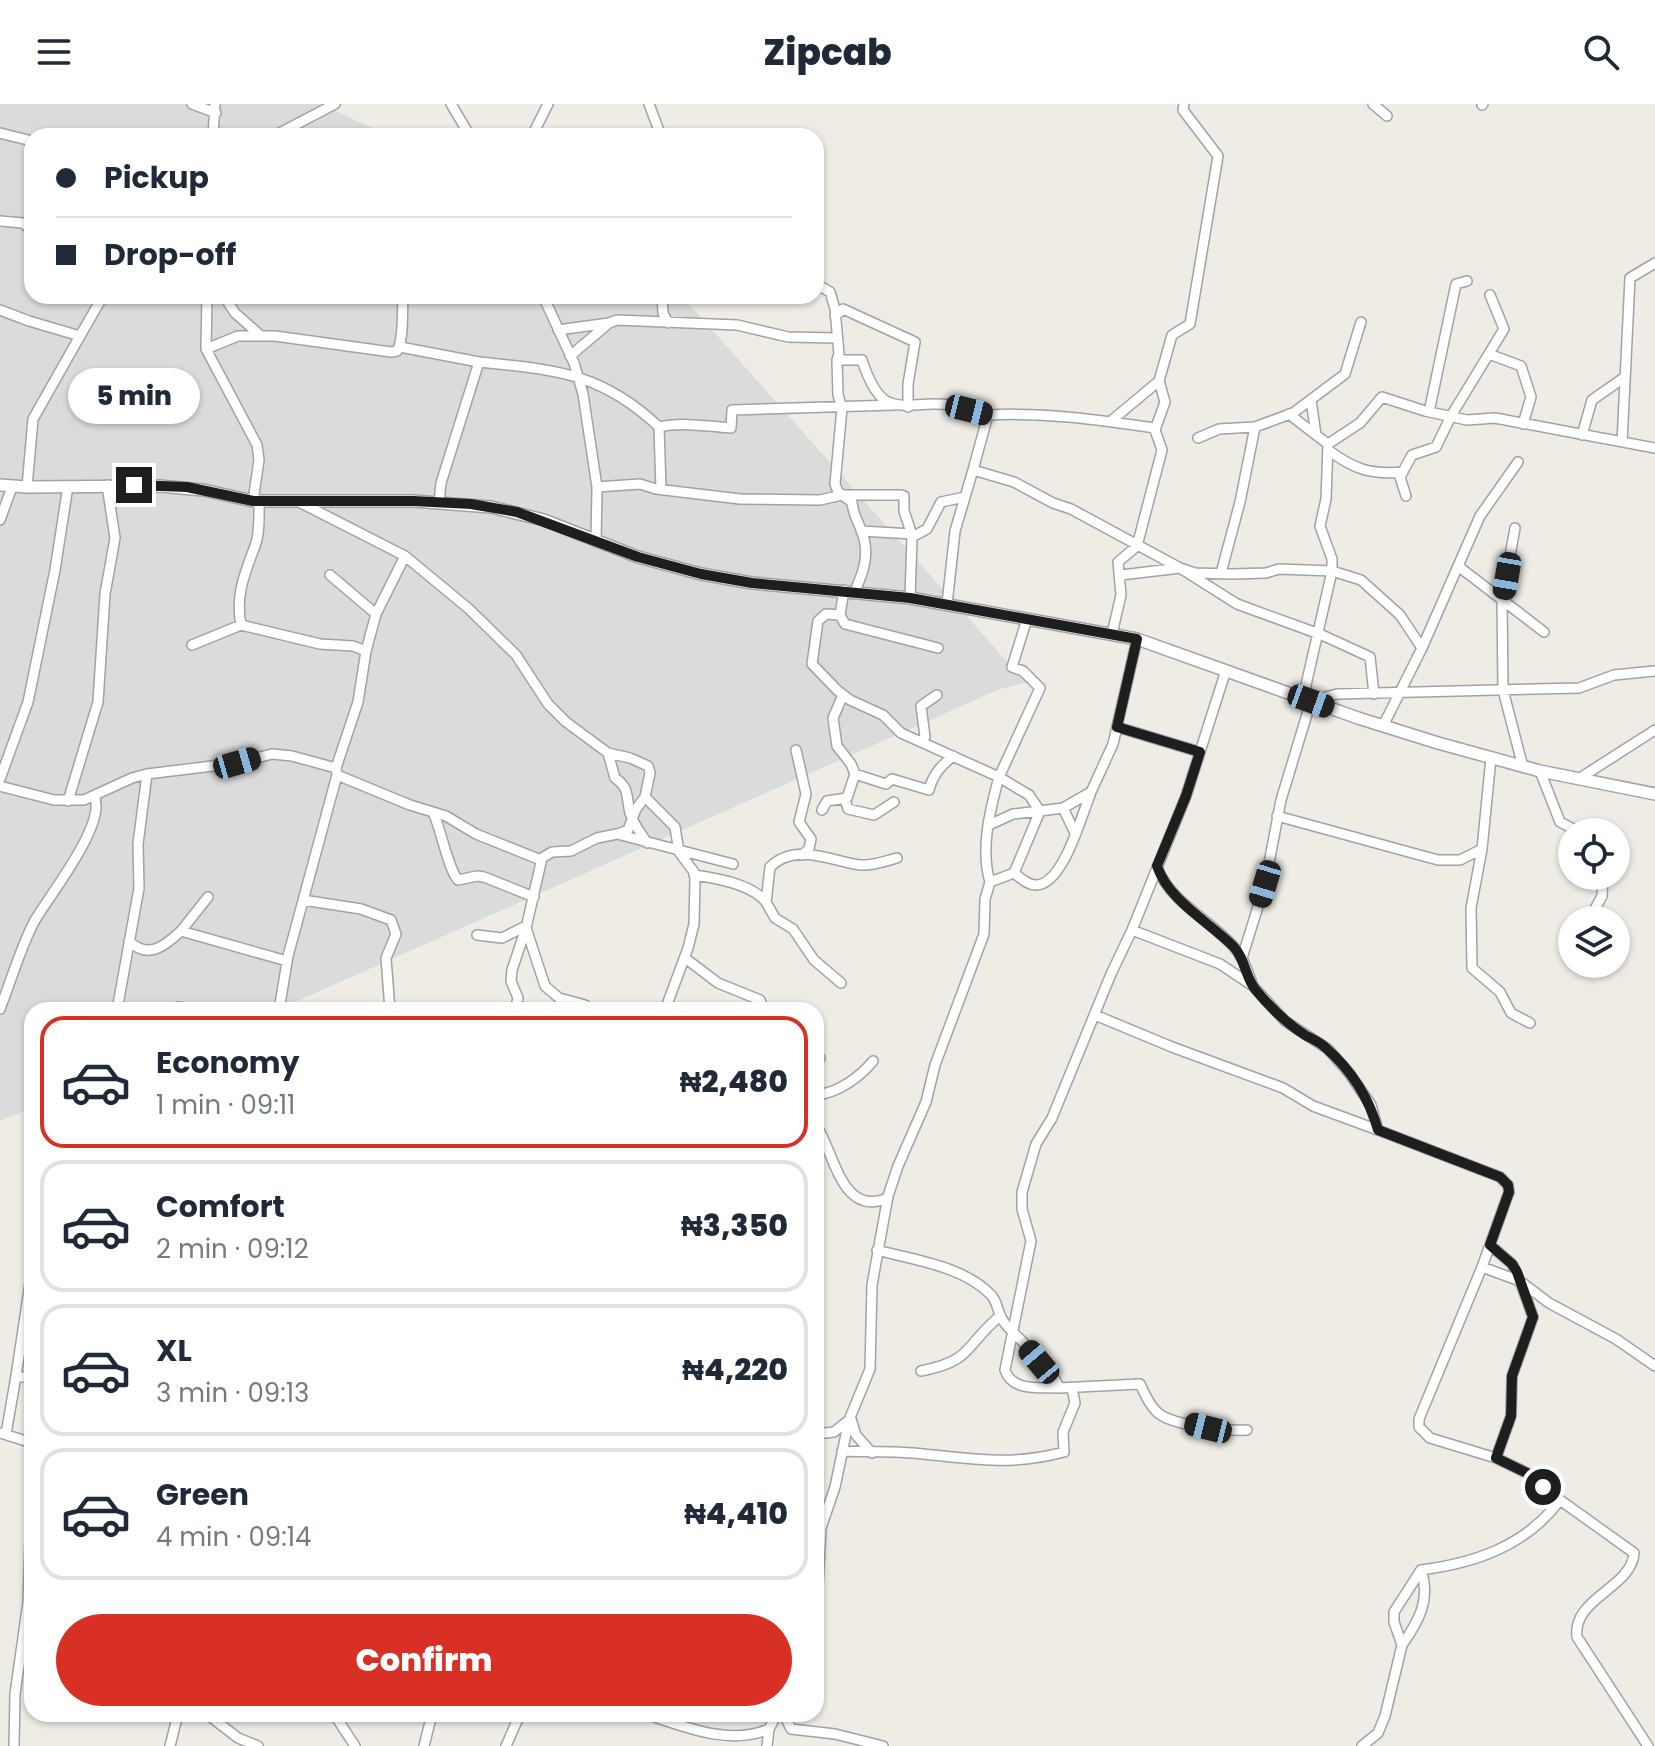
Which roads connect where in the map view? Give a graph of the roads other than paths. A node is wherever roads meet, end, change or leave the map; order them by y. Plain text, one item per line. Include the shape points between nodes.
1 (192, 104) edge
2 (335, 104) edge
3 (451, 104) edge
4 (548, 104) edge
5 (649, 104) edge
6 (1184, 104) edge
7 (1373, 104) edge
8 (215, 111) edge
9 (1387, 116) dead end
10 (289, 128) edge
11 (465, 128) edge
12 (536, 128) edge
13 (658, 128) edge
14 (0, 133) edge
15 (24, 139) edge
16 (0, 221) edge
17 (24, 224) edge
18 (1655, 263) edge
19 (1467, 281) dead end
20 (824, 289) edge
21 (1490, 295) dead end
22 (98, 304) edge
23 (206, 304) edge
24 (229, 304) edge
25 (403, 304) edge
26 (547, 304) edge
27 (662, 304) edge
28 (0, 310) edge
29 (835, 316) junction
30 (1361, 322) dead end
31 (609, 323) junction
32 (668, 323) junction
33 (558, 330) junction
34 (80, 336) junction
35 (261, 336) junction
36 (836, 338) junction
37 (400, 347) junction
38 (206, 349) junction
39 (1489, 354) junction
40 (570, 356) junction
41 (837, 360) junction
42 (479, 362) junction
43 (578, 375) junction
44 (1625, 377) junction
45 (1159, 381) junction
46 (1311, 400) junction
47 (894, 405) junction
48 (908, 407) junction
49 (842, 408) junction
50 (1429, 412) junction
51 (1289, 414) junction
52 (988, 415) junction
53 (1451, 416) junction
54 (1111, 421) junction
55 (1523, 424) junction
56 (659, 427) junction
57 (1255, 427) junction
58 (1155, 428) junction
59 (1316, 435) junction
60 (1582, 435) junction
61 (1198, 438) dead end
62 (1622, 442) junction
63 (1328, 447) junction
64 (1655, 448) edge
65 (1518, 462) dead end
66 (973, 470) junction
67 (1403, 472) junction
68 (107, 485) junction
69 (6, 486) edge
70 (68, 486) junction
71 (27, 487) junction
72 (597, 487) junction
73 (661, 489) junction
74 (842, 495) junction
75 (1406, 496) dead end
76 (965, 497) junction
77 (256, 501) junction
78 (439, 502) junction
79 (301, 503) junction
80 (0, 520) edge
81 (1515, 528) dead end
82 (861, 531) junction
83 (913, 534) junction
84 (1126, 539) junction
85 (596, 542) junction
86 (1137, 546) junction
87 (405, 556) junction
88 (1118, 562) junction
89 (1458, 566) junction
90 (1180, 568) junction
91 (1332, 571) junction
92 (1221, 573) junction
93 (330, 575) dead end
94 (1121, 575) junction
95 (849, 591) junction
96 (910, 598) junction
97 (1502, 600) junction
98 (947, 604) junction
99 (376, 614) junction
100 (840, 615) junction
101 (1027, 619) junction
102 (241, 625) junction
103 (1544, 632) dead end
104 (1112, 634) junction
105 (1320, 634) junction
106 (1137, 639) junction
107 (192, 645) dead end
108 (938, 648) dead end
109 (1422, 648) junction
110 (366, 651) junction
111 (1226, 670) junction
112 (1655, 671) edge
113 (1503, 690) junction
114 (1399, 693) junction
115 (1374, 694) junction
116 (843, 695) junction
117 (937, 695) dead end
118 (1307, 700) junction
119 (1383, 726) junction
120 (1117, 727) junction
121 (1655, 730) edge
122 (920, 741) junction
123 (796, 750) dead end
124 (1200, 752) junction
125 (608, 753) junction
126 (953, 756) junction
127 (1491, 758) junction
128 (1523, 767) junction
129 (1540, 771) junction
130 (336, 772) junction
131 (147, 774) junction
132 (855, 774) junction
133 (999, 777) junction
134 (1580, 778) junction
135 (0, 779) edge
136 (0, 786) edge
137 (1091, 792) junction
138 (1655, 794) edge
139 (94, 796) junction
140 (645, 797) junction
141 (845, 799) junction
142 (68, 801) junction
143 (894, 802) dead end
144 (1063, 808) junction
145 (822, 810) dead end
146 (1040, 811) junction
147 (433, 812) junction
148 (1277, 816) junction
149 (1558, 818) edge
150 (633, 819) junction
151 (989, 825) junction
152 (1075, 833) junction
153 (617, 834) junction
154 (647, 843) junction
155 (1482, 849) junction
156 (679, 852) junction
157 (802, 855) junction
158 (897, 858) dead end
159 (541, 860) junction
160 (688, 863) junction
161 (733, 864) dead end
162 (1157, 866) junction
163 (1014, 873) junction
164 (694, 875) junction
165 (711, 877) junction
166 (990, 882) junction
167 (208, 897) dead end
168 (534, 897) junction
169 (303, 900) junction
170 (766, 902) junction
171 (526, 927) junction
172 (1132, 930) junction
173 (181, 931) junction
174 (477, 935) dead end
175 (129, 941) junction
176 (685, 958) junction
177 (1242, 958) junction
178 (287, 961) junction
179 (841, 983) dead end
180 (1253, 986) junction
181 (118, 1002) edge
182 (280, 1002) edge
183 (389, 1002) edge
184 (517, 1002) edge
185 (574, 1002) edge
186 (668, 1002) edge
187 (761, 1002) edge
188 (0, 1009) edge
189 (1095, 1015) junction
190 (1530, 1023) dead end
191 (873, 1061) dead end
192 (824, 1093) edge
193 (1378, 1130) junction
194 (824, 1138) edge
195 (888, 1198) junction
196 (1490, 1245) junction
197 (877, 1250) junction
198 (1482, 1267) junction
199 (1520, 1281) junction
200 (1000, 1316) junction
201 (24, 1323) edge
202 (1011, 1330) junction
203 (1655, 1366) edge
204 (921, 1371) dead end
205 (16, 1376) junction
206 (24, 1377) edge
207 (1059, 1388) junction
208 (1072, 1388) junction
209 (850, 1419) junction
210 (1247, 1430) dead end
211 (3, 1433) edge
212 (824, 1433) edge
213 (24, 1440) edge
214 (842, 1451) junction
215 (872, 1453) junction
216 (1496, 1458) junction
217 (1560, 1500) junction
218 (824, 1519) edge
219 (1421, 1570) junction
220 (24, 1630) edge
221 (1402, 1645) junction
222 (176, 1722) edge
223 (217, 1722) edge
224 (339, 1722) edge
225 (430, 1722) edge
226 (516, 1722) edge
227 (672, 1722) edge
228 (773, 1722) edge
229 (788, 1722) edge
230 (769, 1729) junction
231 (14, 1746) edge
232 (170, 1746) edge
233 (258, 1746) edge
234 (355, 1746) edge
235 (424, 1746) edge
236 (506, 1746) edge
237 (767, 1746) edge
238 (883, 1746) edge
239 (1362, 1746) edge
240 (1648, 1746) edge

1 - 8 street
2 - 10 street
3 - 11 street
4 - 12 street
5 - 13 street
6 - 45 street via 1183,110 1218,156 1190,324 1172,335
7 - 9 street
14 - 15 street
16 - 17 street
18 - 44 street via 1630,278
19 - 50 street via 1456,284
20 - 29 street via 830,292
21 - 39 street via 1504,329
22 - 34 street
23 - 38 street
24 - 35 street
25 - 37 street
26 - 33 street
27 - 32 street
28 - 34 street
29 - 36 street
29 - 48 street via 843,309 915,342
30 - 46 street via 1345,374
31 - 32 street
31 - 33 street
31 - 40 street
32 - 36 street via 737,325 788,337
33 - 40 street
34 - 71 street via 33,419
35 - 37 street via 391,352
35 - 38 street via 238,336
36 - 41 street
37 - 42 street
38 - 77 street via 257,445
39 - 53 street
39 - 55 street via 1521,366 1531,397
40 - 43 street
41 - 47 street via 862,360 880,395
41 - 49 street
42 - 43 street
42 - 78 street
43 - 56 street via 618,394
43 - 72 street
44 - 60 street via 1592,400
44 - 62 street
45 - 54 street
45 - 58 street via 1165,402
46 - 51 street
46 - 59 street
47 - 48 street
47 - 49 street
48 - 52 street via 950,405
49 - 56 street via 732,410 731,428 679,423
49 - 74 street via 835,484
50 - 53 street
50 - 63 street via 1382,397 1360,423
51 - 57 street
51 - 59 street
52 - 54 street
52 - 66 street
53 - 55 street
53 - 67 street via 1436,447 1412,455
54 - 58 street
55 - 60 street
56 - 73 street
57 - 61 street via 1219,429
57 - 92 street
58 - 86 street via 1162,450
59 - 63 street
60 - 62 street
62 - 64 street
63 - 67 street via 1352,468
63 - 91 street via 1320,526
65 - 89 street via 1480,516
66 - 76 street
66 - 84 street via 1014,482
67 - 75 street
68 - 70 street
68 - 77 street via 187,487
68 - 142 street via 115,538 105,594 98,702
69 - 71 street
69 - 80 street
70 - 71 street
70 - 135 street via 28,702
72 - 73 street via 640,484
72 - 85 street
73 - 74 street via 740,499 820,500
74 - 82 street via 852,502
74 - 83 street via 904,496
76 - 83 street via 941,502 927,529
76 - 98 street via 955,531
77 - 79 street
77 - 102 street via 255,545 239,587
78 - 79 street
78 - 85 street via 517,512
79 - 87 street
81 - 97 street
82 - 83 street
82 - 95 street via 864,569
83 - 96 street
84 - 86 street
84 - 88 street
85 - 95 street via 701,574
86 - 88 street
86 - 90 street
87 - 99 street
87 - 125 street via 516,655 566,722
88 - 94 street
89 - 97 street
89 - 109 street
90 - 92 street
90 - 94 street
90 - 105 street via 1237,604
91 - 92 street
91 - 105 street
91 - 109 street via 1361,580 1400,615
93 - 99 street
94 - 104 street
95 - 96 street
95 - 100 street
96 - 98 street
97 - 103 street
97 - 113 street
98 - 101 street
99 - 110 street
100 - 108 street via 845,624
100 - 116 street via 826,614 818,621 812,664
101 - 104 street
101 - 133 street via 1012,667 1040,688
102 - 107 street
102 - 110 street
104 - 106 street
105 - 115 street via 1370,657
105 - 118 street
106 - 111 street
106 - 120 street
109 - 114 street
110 - 130 street via 358,702
111 - 118 street
111 - 124 street
112 - 113 street via 1614,675 1579,688
113 - 114 street
113 - 128 street
114 - 115 street
114 - 119 street
115 - 118 street
116 - 122 street
116 - 132 street via 833,718 837,746
117 - 122 street via 921,706 925,737
118 - 119 street
118 - 148 street
119 - 127 street
120 - 124 street
120 - 137 street
121 - 134 street
122 - 126 street
123 - 157 street via 806,794 799,822 811,839
124 - 162 street
125 - 140 street via 648,766
125 - 150 street via 615,778 628,791
126 - 132 street via 941,766 929,790
126 - 133 street
127 - 128 street
127 - 155 street
128 - 129 street
129 - 134 street
129 - 149 street
130 - 131 street via 272,754
130 - 147 street
130 - 169 street
131 - 139 street
131 - 175 street via 138,844 139,888
132 - 141 street
133 - 146 street via 1029,795
133 - 151 street
134 - 138 street
136 - 142 street
137 - 144 street
137 - 152 street
139 - 142 street
139 - 188 street via 97,810 81,848 34,922
140 - 150 street
140 - 156 street via 675,827
141 - 143 street via 848,809 874,815
141 - 145 street via 827,801
144 - 146 street
144 - 152 street
146 - 151 street via 1013,814
146 - 163 street
147 - 159 street
147 - 168 street via 454,877 484,877
148 - 155 street via 1438,860 1460,860
148 - 177 street via 1265,884
150 - 153 street via 628,830
150 - 154 street
151 - 166 street via 985,850
152 - 163 street via 1049,881 1030,884
153 - 154 street
153 - 159 street via 546,854
154 - 156 street
155 - 190 street via 1471,908 1472,968 1500,992 1511,1013
156 - 160 street
156 - 161 street
157 - 158 street via 860,865
157 - 170 street via 770,867
159 - 168 street
160 - 164 street
160 - 165 street
162 - 172 street
162 - 177 street via 1169,887
163 - 166 street
164 - 165 street
164 - 176 street via 694,924
165 - 170 street via 753,891
166 - 195 street via 984,934
167 - 173 street
168 - 171 street
169 - 178 street
169 - 183 street via 361,909 391,920 396,934 386,958
170 - 179 street via 775,918 793,929 814,960
171 - 174 street via 502,938
171 - 184 street via 512,970
171 - 185 street via 545,986
172 - 180 street via 1220,964
172 - 189 street
173 - 175 street via 151,951
173 - 178 street
175 - 181 street
176 - 186 street
176 - 187 street via 718,983
177 - 180 street
178 - 182 street
180 - 193 street via 1285,1021 1328,1049 1349,1073 1371,1105
189 - 193 street
189 - 202 street via 1025,1179 1022,1209 1031,1241
191 - 192 street via 861,1075
193 - 196 street via 1505,1180 1509,1192
194 - 195 street via 852,1196 868,1202
195 - 197 street
196 - 198 street
196 - 199 street via 1512,1264
197 - 200 street via 970,1279 994,1298
197 - 209 street via 869,1312 870,1369
198 - 199 street
198 - 216 street via 1419,1427 1437,1441
199 - 203 street
199 - 216 street via 1533,1317 1512,1376 1511,1416
200 - 202 street
200 - 204 street via 964,1356
201 - 205 street
202 - 207 street via 1054,1375
202 - 207 street via 1005,1370 1009,1381
205 - 206 street
205 - 211 street
207 - 208 street
208 - 210 street via 1140,1384 1165,1418 1223,1431
208 - 215 street via 1075,1403 1063,1432 1064,1452 1030,1461
209 - 212 street
209 - 214 street
209 - 215 street
211 - 213 street
214 - 215 street
214 - 218 street
216 - 217 street via 1527,1473
217 - 219 street via 1510,1545 1473,1560
217 - 240 street via 1634,1553 1629,1567 1591,1603 1576,1631
219 - 221 street via 1425,1598
219 - 221 street via 1394,1612
220 - 231 street
221 - 239 street via 1381,1726
222 - 232 street
223 - 233 street
224 - 234 street
225 - 235 street
226 - 236 street
227 - 230 street via 727,1739
228 - 230 street
229 - 238 street via 791,1729
230 - 237 street

